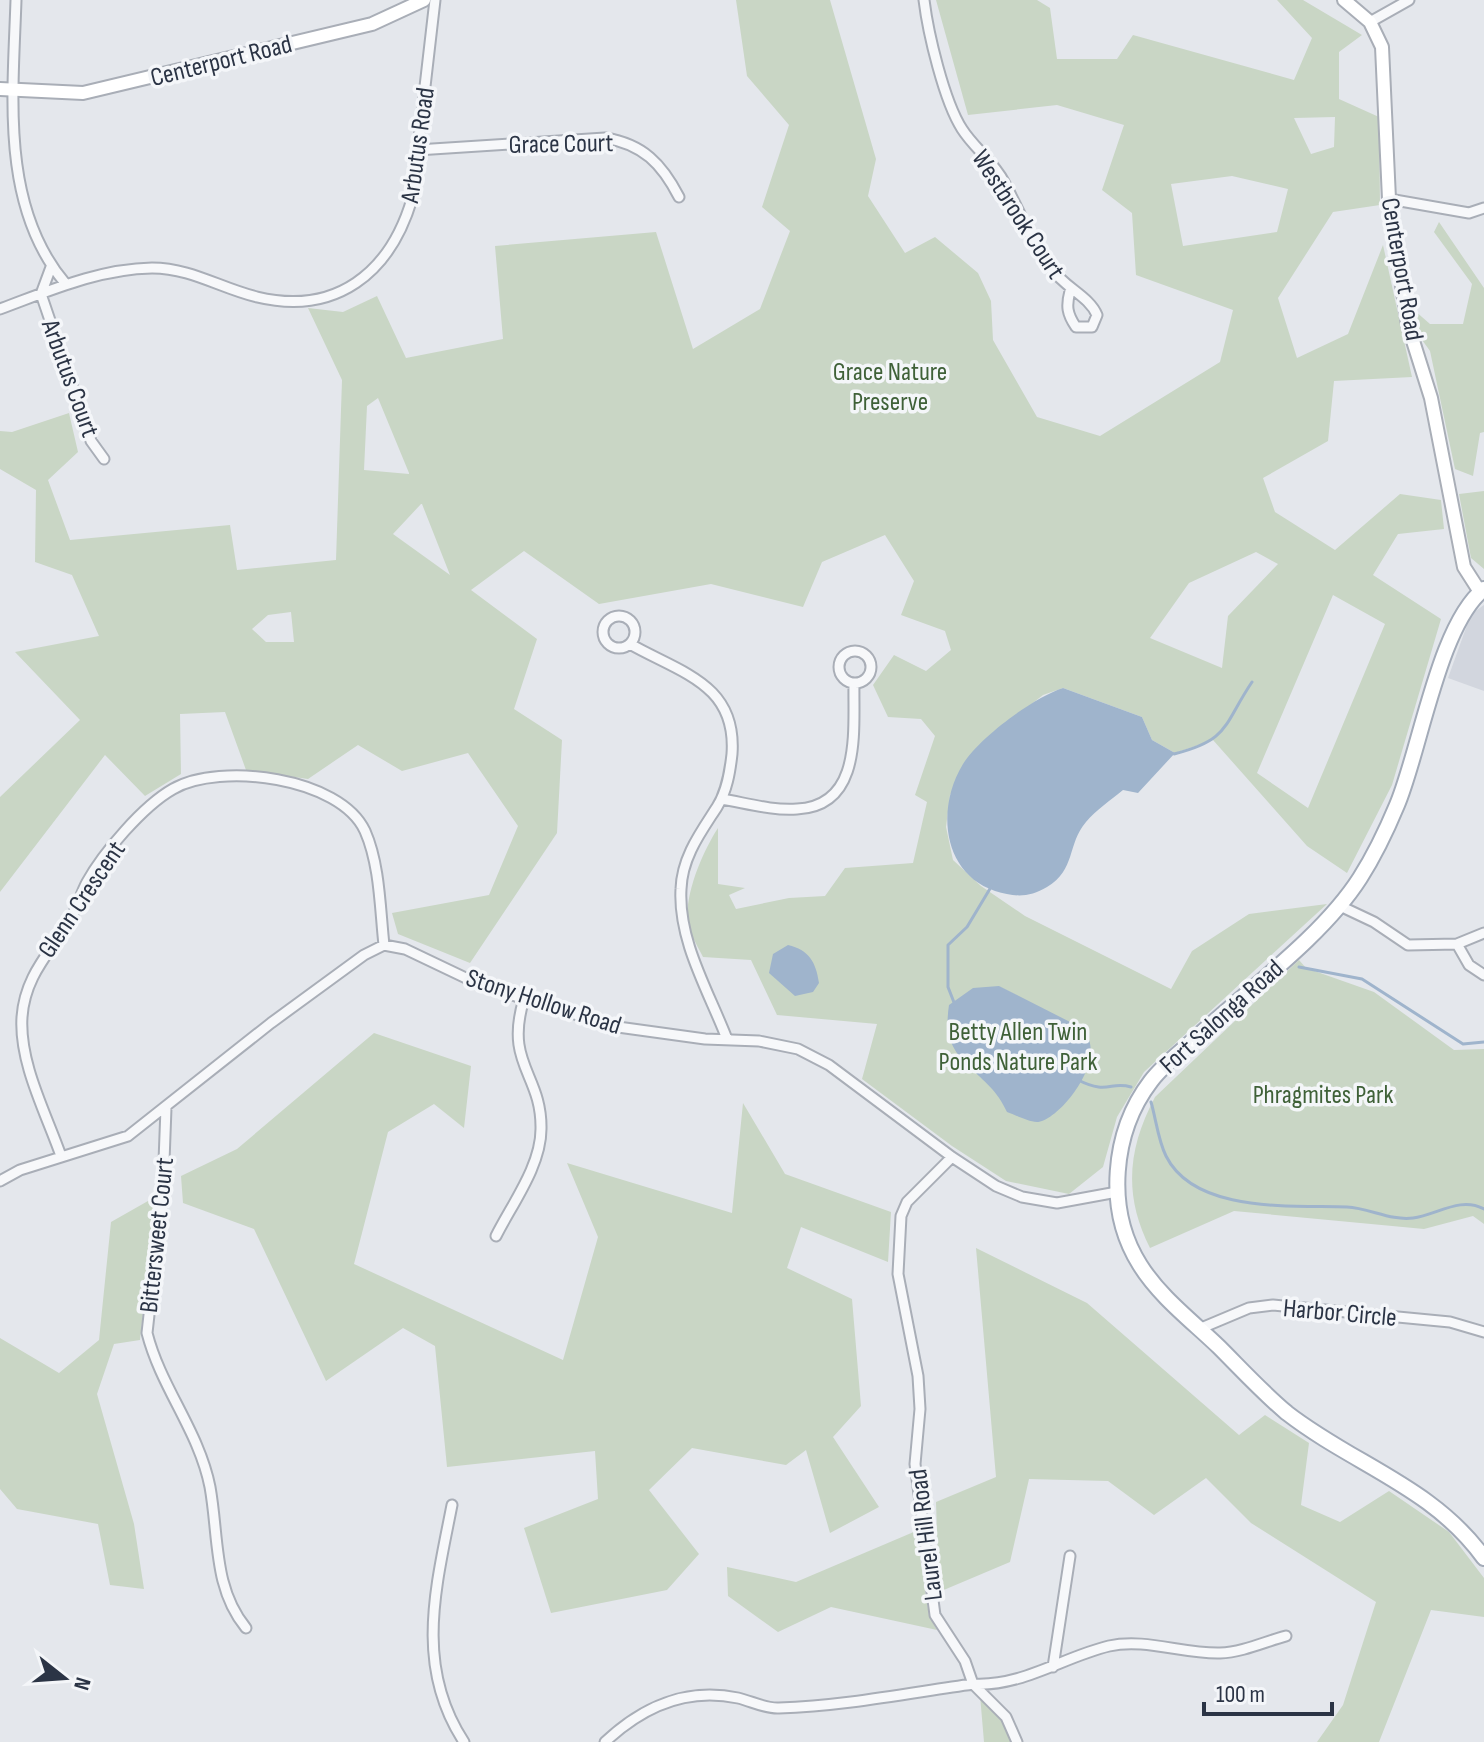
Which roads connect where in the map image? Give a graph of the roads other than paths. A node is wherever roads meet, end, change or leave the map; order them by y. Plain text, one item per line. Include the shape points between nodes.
1 (16, 0) edge
2 (424, 0) edge
3 (435, 0) edge
4 (924, 0) edge
5 (1344, 0) edge
6 (1409, 0) edge
7 (1370, 22) junction
8 (6, 90) edge
9 (417, 150) junction
10 (679, 197) dead end
11 (1389, 199) junction
12 (1484, 208) edge
13 (51, 267) junction
14 (65, 283) junction
15 (1070, 291) dead end
16 (41, 294) junction
17 (0, 309) edge
18 (104, 459) dead end
19 (1482, 590) edge
20 (630, 644) dead end
21 (854, 683) dead end
22 (722, 799) junction
23 (1338, 905) junction
24 (1484, 933) edge
25 (1457, 944) junction
26 (384, 945) junction
27 (1484, 975) edge
28 (524, 999) junction
29 (727, 1039) junction
30 (166, 1108) junction
31 (61, 1156) junction
32 (952, 1157) junction
33 (0, 1181) edge
34 (1117, 1192) junction
35 (496, 1236) dead end
36 (1199, 1329) junction
37 (1484, 1332) edge
38 (452, 1505) dead end
39 (1070, 1556) dead end
40 (1484, 1558) edge
41 (246, 1628) dead end
42 (1286, 1636) dead end
43 (1053, 1667) junction
44 (973, 1684) junction
45 (464, 1742) edge
46 (605, 1742) edge
47 (1017, 1742) edge

1 - 8 street
2 - 8 main road, Centerport Road via 372,24 83,93
3 - 9 street, Arbutus Road
4 - 15 street, Westbrook Court via 927,28 961,128 1003,179 1050,267
5 - 7 main road, Centerport Road
6 - 7 street
7 - 11 main road, Centerport Road via 1386,66
8 - 13 street via 20,186
9 - 10 street, Grace Court via 625,141 657,162
9 - 14 street, Arbutus Road via 404,226 388,254 352,287 289,303 175,270 132,270
11 - 12 street via 1469,213
11 - 19 main road, Centerport Road via 1408,325 1431,398 1464,567
13 - 14 street
13 - 16 street
14 - 16 street, Arbutus Road
16 - 17 street, Arbutus Road
16 - 18 street, Arbutus Court via 91,441
19 - 23 main road, Fort Salonga Road via 1449,646 1398,804 1360,878
20 - 22 street via 706,686 728,710 731,757
21 - 22 street via 851,765 835,794 794,810
22 - 29 street via 691,849 681,898 685,931
23 - 25 street via 1408,945
23 - 34 main road, Fort Salonga Road via 1151,1080 1119,1151
24 - 25 street
25 - 27 street via 1469,965
26 - 28 street, Stony Hollow Road
26 - 30 street via 271,1023
26 - 31 street, Glenn Crescent via 365,832 347,807 304,784 257,778 204,780 171,790 101,860 26,991 23,1046
28 - 29 street, Stony Hollow Road via 618,1027
28 - 35 street via 516,1024 517,1048 541,1130 533,1163
29 - 32 street, Stony Hollow Road via 782,1045 829,1065
30 - 31 street via 128,1136
30 - 41 street, Bittersweet Court via 147,1333 152,1355 203,1460 228,1607
31 - 33 street
32 - 34 street, Stony Hollow Road via 1022,1197 1057,1203
32 - 44 street, Laurel Hill Road via 904,1206 898,1274 918,1376 915,1464 935,1615 965,1661
34 - 36 main road, Fort Salonga Road via 1125,1237 1140,1267
36 - 37 street, Harbor Circle via 1249,1308 1273,1305 1450,1322
36 - 40 main road, Fort Salonga Road via 1287,1413 1440,1508
38 - 45 street via 431,1646 440,1694
39 - 43 street
42 - 43 street via 1220,1653 1109,1646
43 - 44 street via 997,1686
44 - 46 street via 776,1709 738,1698 680,1697 638,1715
44 - 47 street via 1006,1717

